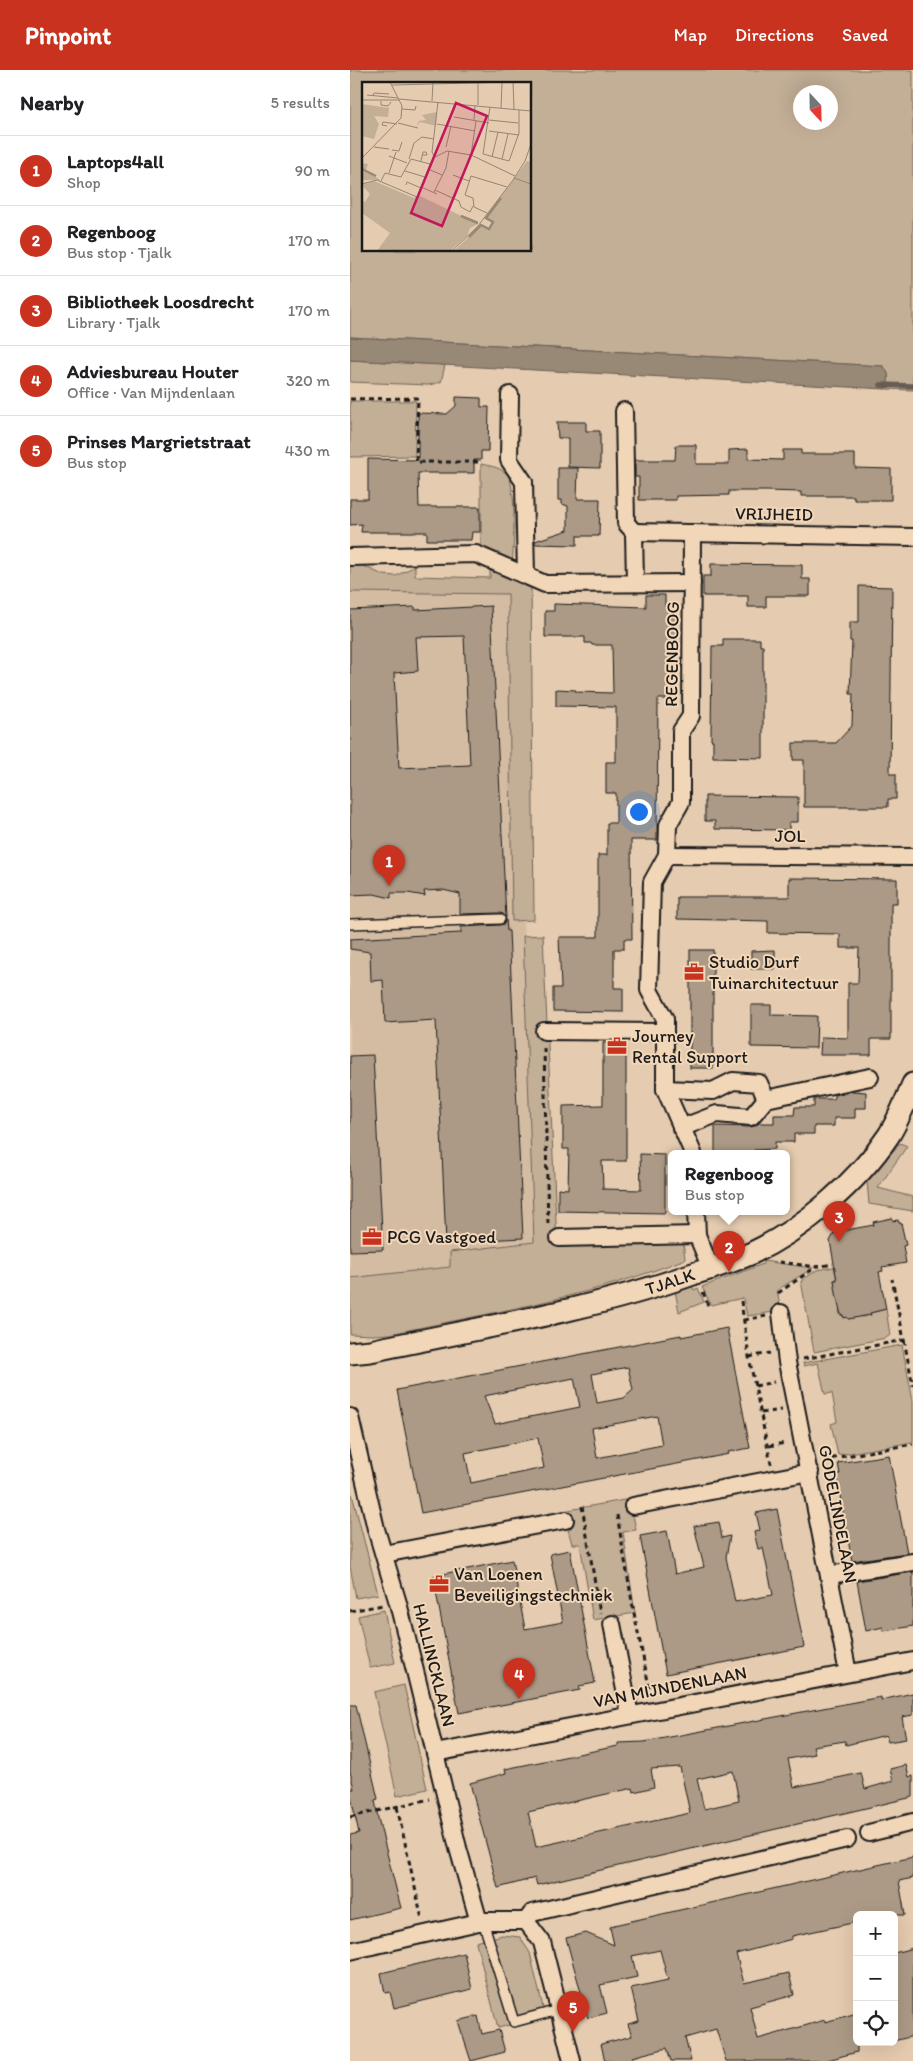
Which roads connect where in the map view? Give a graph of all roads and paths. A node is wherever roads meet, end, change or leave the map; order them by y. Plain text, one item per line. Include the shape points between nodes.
1 (510, 396) dead end
2 (350, 399) edge
3 (624, 411) dead end
4 (482, 462) dead end
5 (634, 532) junction
6 (692, 533) junction
7 (913, 537) edge
8 (350, 557) edge
9 (526, 575) junction
10 (635, 582) junction
11 (692, 583) junction
12 (667, 855) junction
13 (913, 857) edge
14 (500, 919) dead end
15 (350, 924) edge
16 (544, 1031) joint
17 (664, 1032) junction
18 (870, 1077) dead end
19 (665, 1089) junction
20 (911, 1096) edge
21 (766, 1099) junction
22 (681, 1128) junction
23 (692, 1150) edge
24 (696, 1215) edge
25 (697, 1235) junction
26 (559, 1238) joint
27 (771, 1261) dead end
28 (833, 1264) dead end
29 (818, 1267) junction
30 (711, 1270) junction
31 (892, 1279) dead end
32 (702, 1289) dead end
33 (778, 1293) dead end
34 (741, 1301) dead end
35 (709, 1308) dead end
36 (780, 1313) dead end
37 (904, 1340) junction
38 (350, 1353) edge
39 (774, 1353) dead end
40 (749, 1357) junction
41 (787, 1362) junction
42 (779, 1381) dead end
43 (755, 1386) junction
44 (913, 1386) edge
45 (784, 1409) dead end
46 (761, 1414) junction
47 (350, 1418) edge
48 (788, 1443) dead end
49 (913, 1444) edge
50 (769, 1446) junction
51 (810, 1472) junction
52 (773, 1479) junction
53 (633, 1506) dead end
54 (616, 1510) dead end
55 (566, 1520) dead end
56 (384, 1554) junction
57 (913, 1562) edge
58 (829, 1575) junction
59 (386, 1605) dead end
60 (350, 1611) edge
61 (612, 1624) dead end
62 (913, 1661) edge
63 (848, 1673) junction
64 (654, 1711) junction
65 (630, 1715) junction
66 (435, 1753) junction
67 (438, 1797) dead end
68 (397, 1807) dead end
69 (350, 1817) edge
70 (913, 1822) edge
71 (869, 1833) dead end
72 (847, 1839) dead end
73 (526, 1921) junction
74 (481, 1922) junction
75 (426, 1934) junction
76 (350, 1951) edge
77 (558, 2010) junction
78 (572, 2061) edge

1 - 9 street via 509,460 524,482
2 - 4 path via 418,398 416,462
3 - 5 street via 626,523
5 - 6 street, VRIJHEID
5 - 10 street
6 - 7 street, VRIJHEID
6 - 11 street, REGENBOOG
8 - 9 street via 476,554
9 - 10 street via 545,584
10 - 11 street
11 - 12 street, REGENBOOG via 691,716 681,731 681,802 668,824
12 - 13 street, JOL
12 - 17 street, REGENBOOG via 652,882 649,990 665,1019
14 - 15 lane
16 - 17 street
16 - 26 path via 548,1238
17 - 19 street, REGENBOOG
18 - 21 street
19 - 21 street via 713,1091 733,1081 759,1083
19 - 22 street, REGENBOOG
20 - 30 street, TJALK via 889,1134 843,1189 783,1235 750,1254
21 - 22 street via 751,1117 717,1114
22 - 23 street, REGENBOOG
24 - 25 street
25 - 26 street
25 - 30 street
27 - 29 path
28 - 29 path
29 - 33 path
30 - 38 street, TJALK via 604,1302
31 - 37 path
32 - 35 path, TJALK
34 - 40 path
36 - 41 street, GODELINDELAAN
37 - 41 path
37 - 44 path
39 - 40 path
40 - 43 path
41 - 51 street, GODELINDELAAN
42 - 43 path
43 - 46 path
45 - 46 path
46 - 50 path
47 - 56 street, HALLINCKLAAN
48 - 50 path, GODELINDELAAN
49 - 51 path via 820,1461
50 - 52 path
51 - 52 street
51 - 58 street, GODELINDELAAN
52 - 53 street
54 - 64 path
55 - 56 street
56 - 66 street, HALLINCKLAAN
57 - 58 street
58 - 63 street, GODELINDELAAN
59 - 60 path, HALLINCKLAAN
61 - 65 street
62 - 63 street, VAN MIJNDENLAAN
63 - 64 street, VAN MIJNDENLAAN
64 - 65 street, VAN MIJNDENLAAN
65 - 66 street, VAN MIJNDENLAAN
66 - 74 street, HALLINCKLAAN via 458,1848
67 - 69 path
68 - 75 path
70 - 71 street
72 - 73 street via 532,1913
73 - 74 street
73 - 77 street via 542,1942
74 - 75 street
74 - 77 lane via 514,2022
75 - 76 street
77 - 78 street

